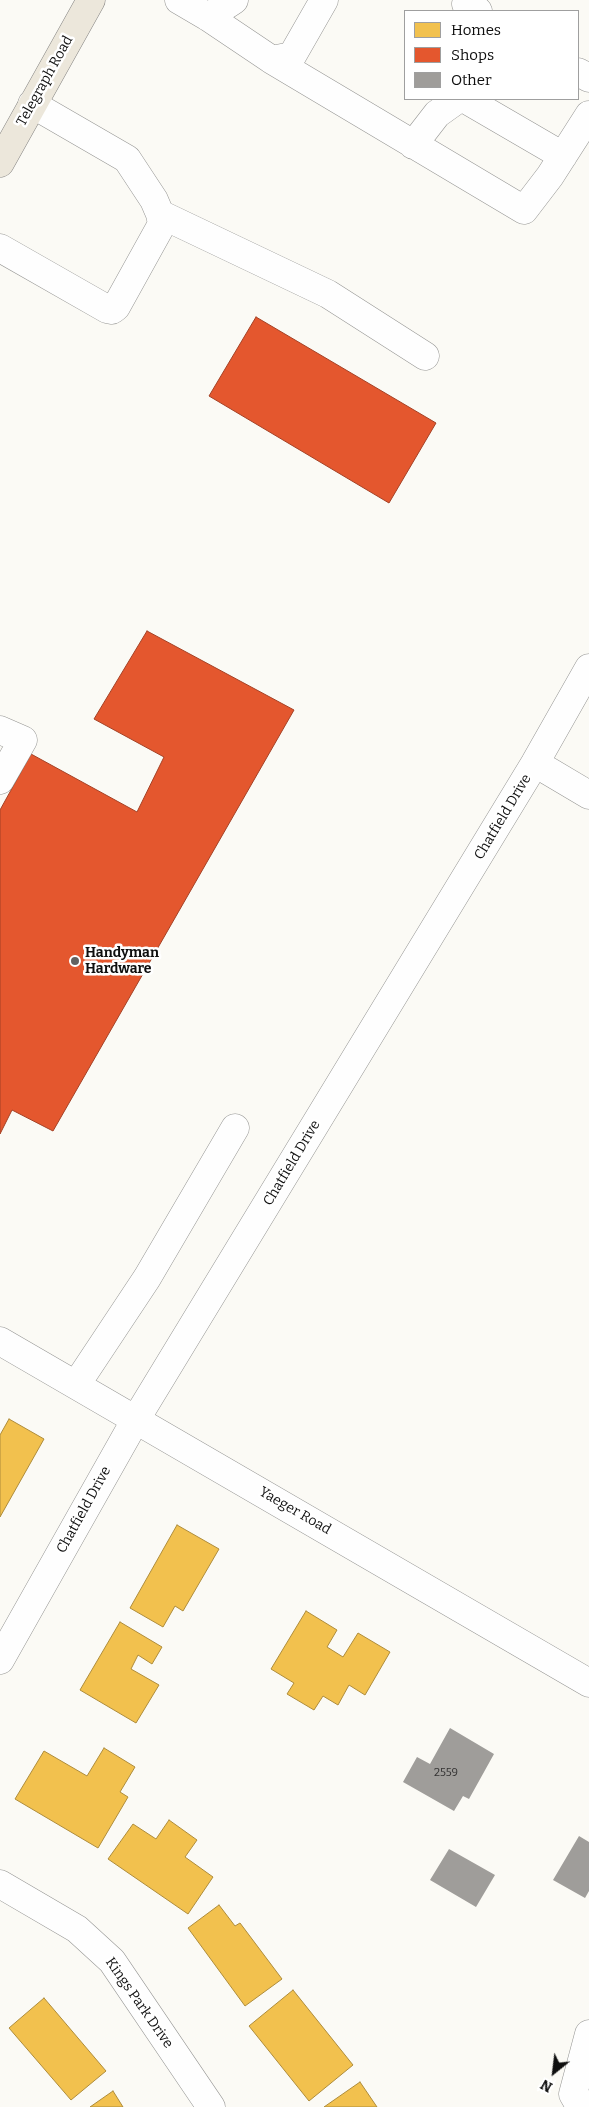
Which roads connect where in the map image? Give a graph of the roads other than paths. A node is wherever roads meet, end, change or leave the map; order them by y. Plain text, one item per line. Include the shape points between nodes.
1 (91, 0) edge
2 (179, 0) edge
3 (234, 0) edge
4 (324, 0) edge
5 (208, 16) junction
6 (272, 60) junction
7 (457, 100) edge
8 (467, 100) edge
9 (32, 104) junction
10 (589, 115) edge
11 (413, 145) junction
12 (563, 156) junction
13 (0, 163) edge
14 (160, 214) junction
15 (0, 248) edge
16 (425, 356) dead end
17 (589, 668) edge
18 (11, 735) edge
19 (535, 763) junction
20 (0, 780) edge
21 (589, 795) edge
22 (235, 1128) dead end
23 (0, 1341) edge
24 (76, 1385) junction
25 (136, 1419) junction
26 (0, 1660) edge
27 (589, 1683) edge
28 (0, 1884) edge
29 (589, 2034) edge
30 (585, 2090) edge
31 (211, 2107) edge

1 - 9 main road, Telegraph Road
2 - 5 street
3 - 5 street
4 - 6 street via 292,56
5 - 6 street
6 - 11 street
7 - 11 street via 437,114
8 - 12 street
9 - 13 main road, Telegraph Road
9 - 14 street via 127,159 147,186
10 - 12 street
11 - 12 street via 524,210
14 - 15 street via 162,224 112,310
14 - 16 street via 328,294
17 - 19 street, Chatfield Drive
18 - 20 street
19 - 21 street
19 - 25 street, Chatfield Drive
22 - 24 street via 147,1278
23 - 24 street, Yaeger Road
24 - 25 street, Yaeger Road
25 - 26 street, Chatfield Drive
25 - 27 street, Yaeger Road
28 - 31 street, Kings Park Drive via 77,1929 112,1961
29 - 30 street

